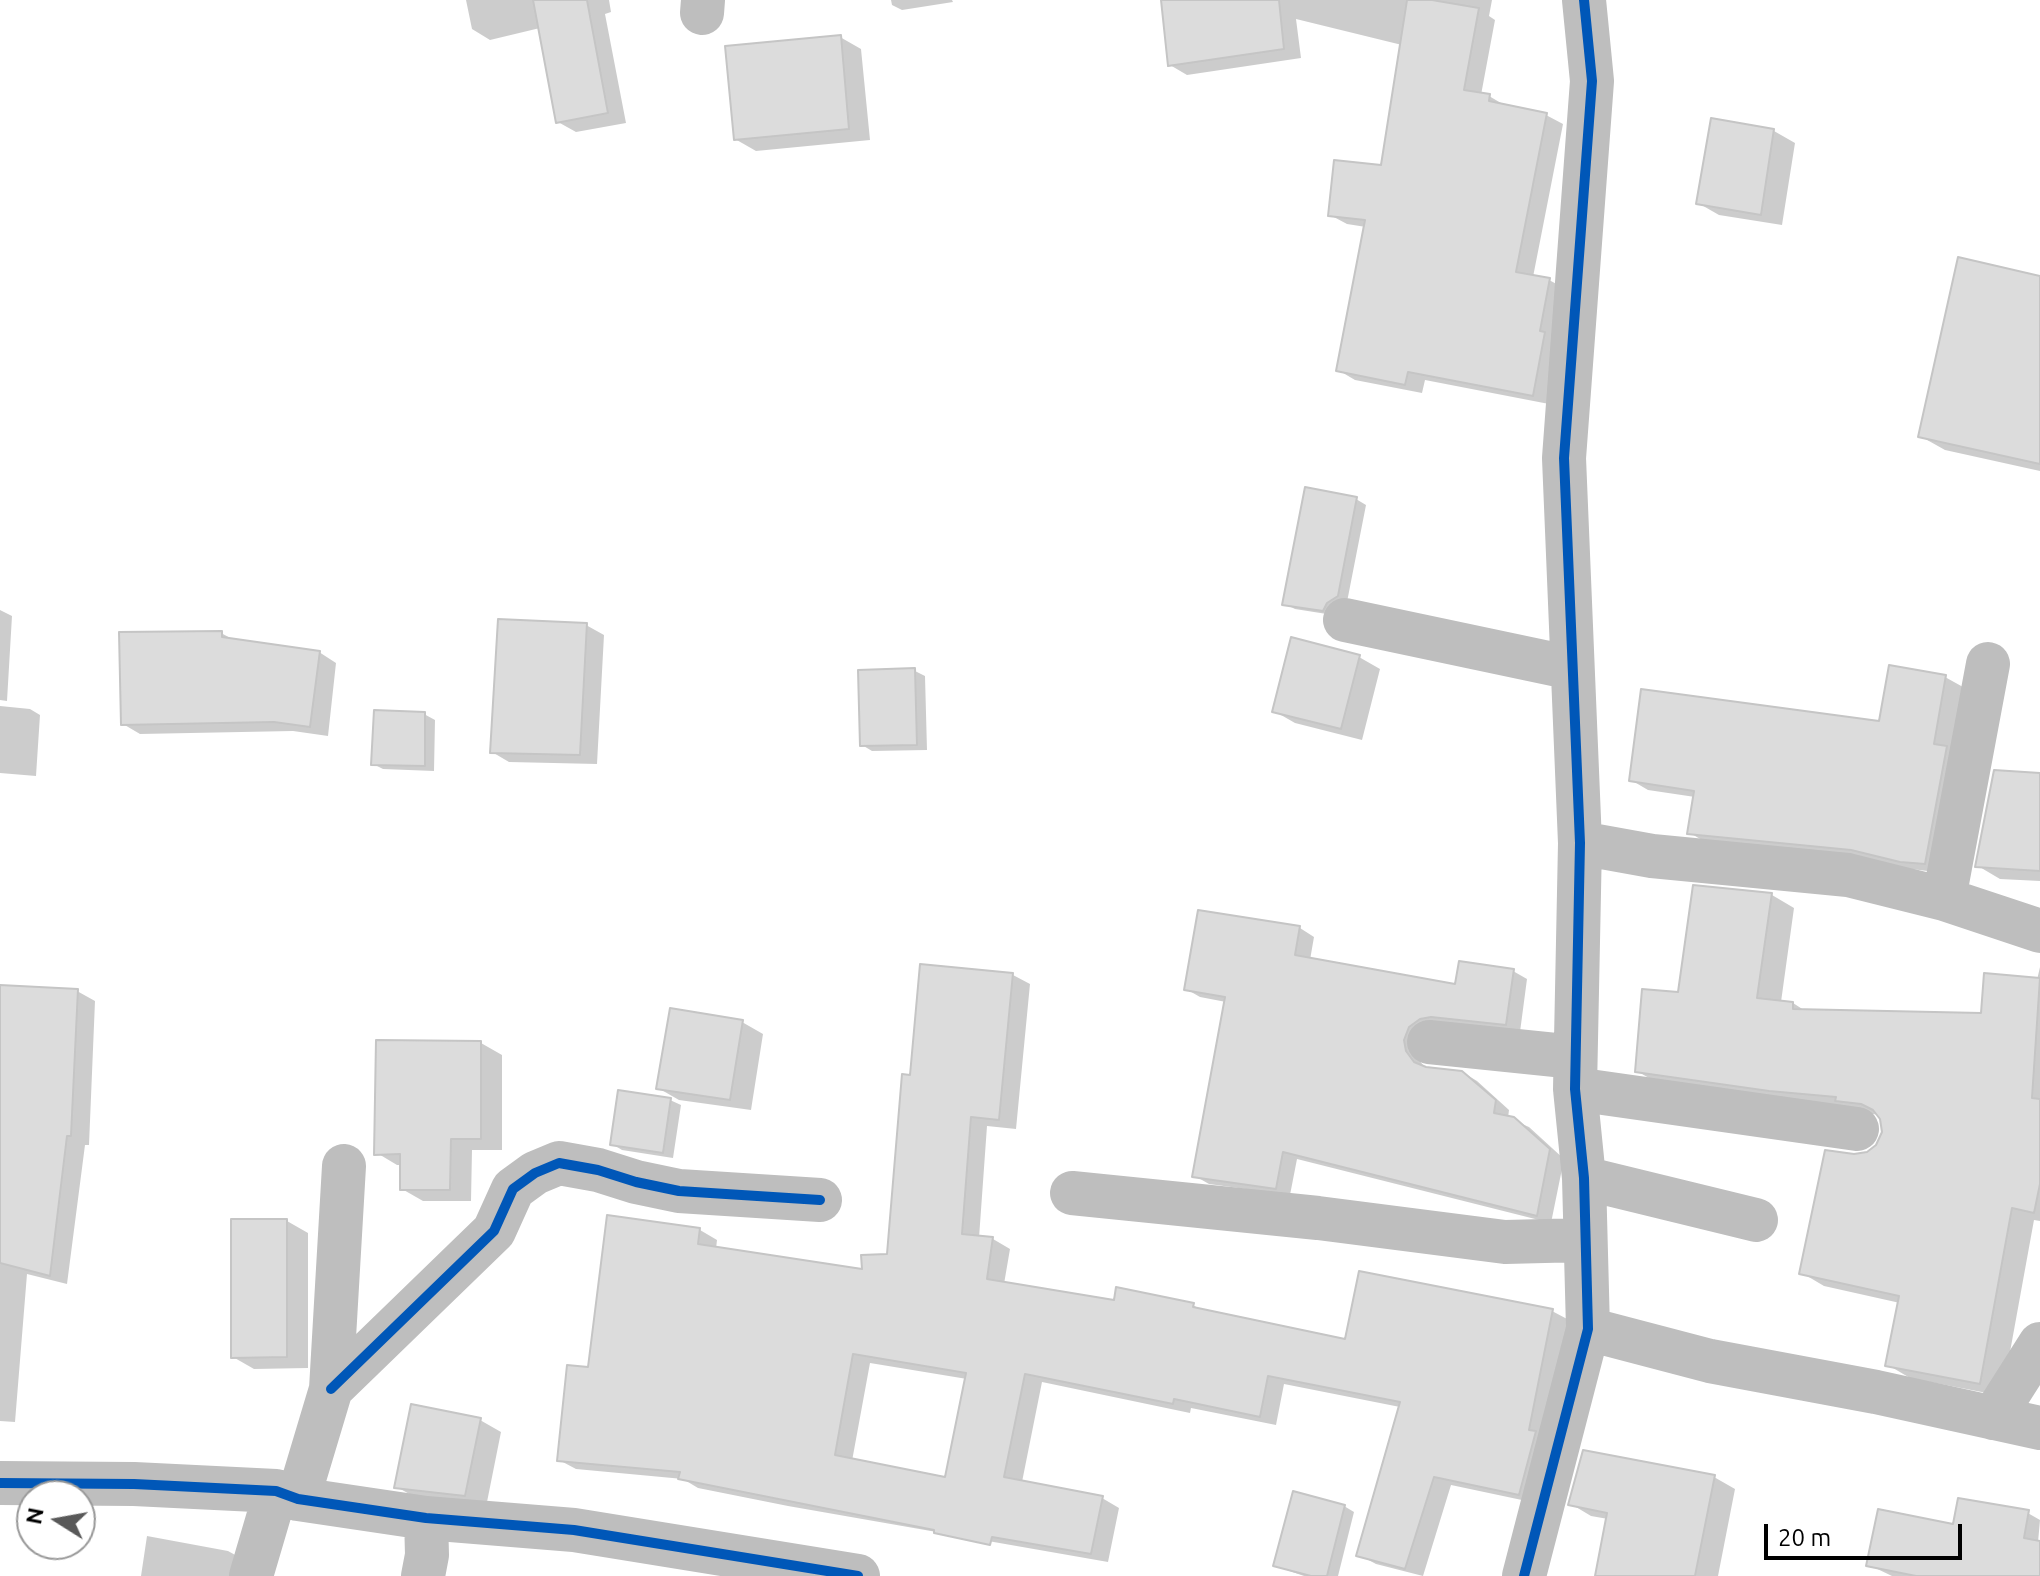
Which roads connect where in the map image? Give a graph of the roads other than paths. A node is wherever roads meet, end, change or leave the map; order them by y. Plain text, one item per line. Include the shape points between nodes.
1 (1584, 0) edge
2 (1345, 620) dead end
3 (1988, 664) dead end
4 (1572, 668) junction
5 (1580, 843) junction
6 (1944, 899) junction
7 (2040, 931) edge
8 (1429, 1042) dead end
9 (1575, 1073) junction
10 (1857, 1129) dead end
11 (344, 1166) dead end
12 (1584, 1178) junction
13 (1072, 1193) dead end
14 (820, 1200) dead end
15 (1756, 1220) dead end
16 (1584, 1240) junction
17 (1588, 1329) junction
18 (2040, 1344) edge
19 (331, 1389) junction
20 (1993, 1418) junction
21 (2040, 1428) edge
22 (0, 1483) edge
23 (287, 1495) junction
24 (426, 1518) junction
25 (251, 1576) edge
26 (423, 1576) edge
27 (858, 1576) edge
28 (1524, 1576) edge

1 - 4 street via 1592,81 1564,458
2 - 4 street
3 - 6 street
4 - 5 street
5 - 6 street via 1652,856 1848,875
5 - 9 street
6 - 7 street
8 - 9 street
9 - 10 street
9 - 12 street
11 - 19 street
12 - 15 street
12 - 16 street
13 - 16 street via 1505,1242
14 - 19 street via 679,1191 559,1163 513,1189 494,1231
16 - 17 street
17 - 20 street via 1710,1361
17 - 28 street
18 - 20 street
19 - 23 street
20 - 21 street
22 - 23 street via 134,1484
23 - 24 street
23 - 25 street
24 - 26 street
24 - 27 street via 574,1530

